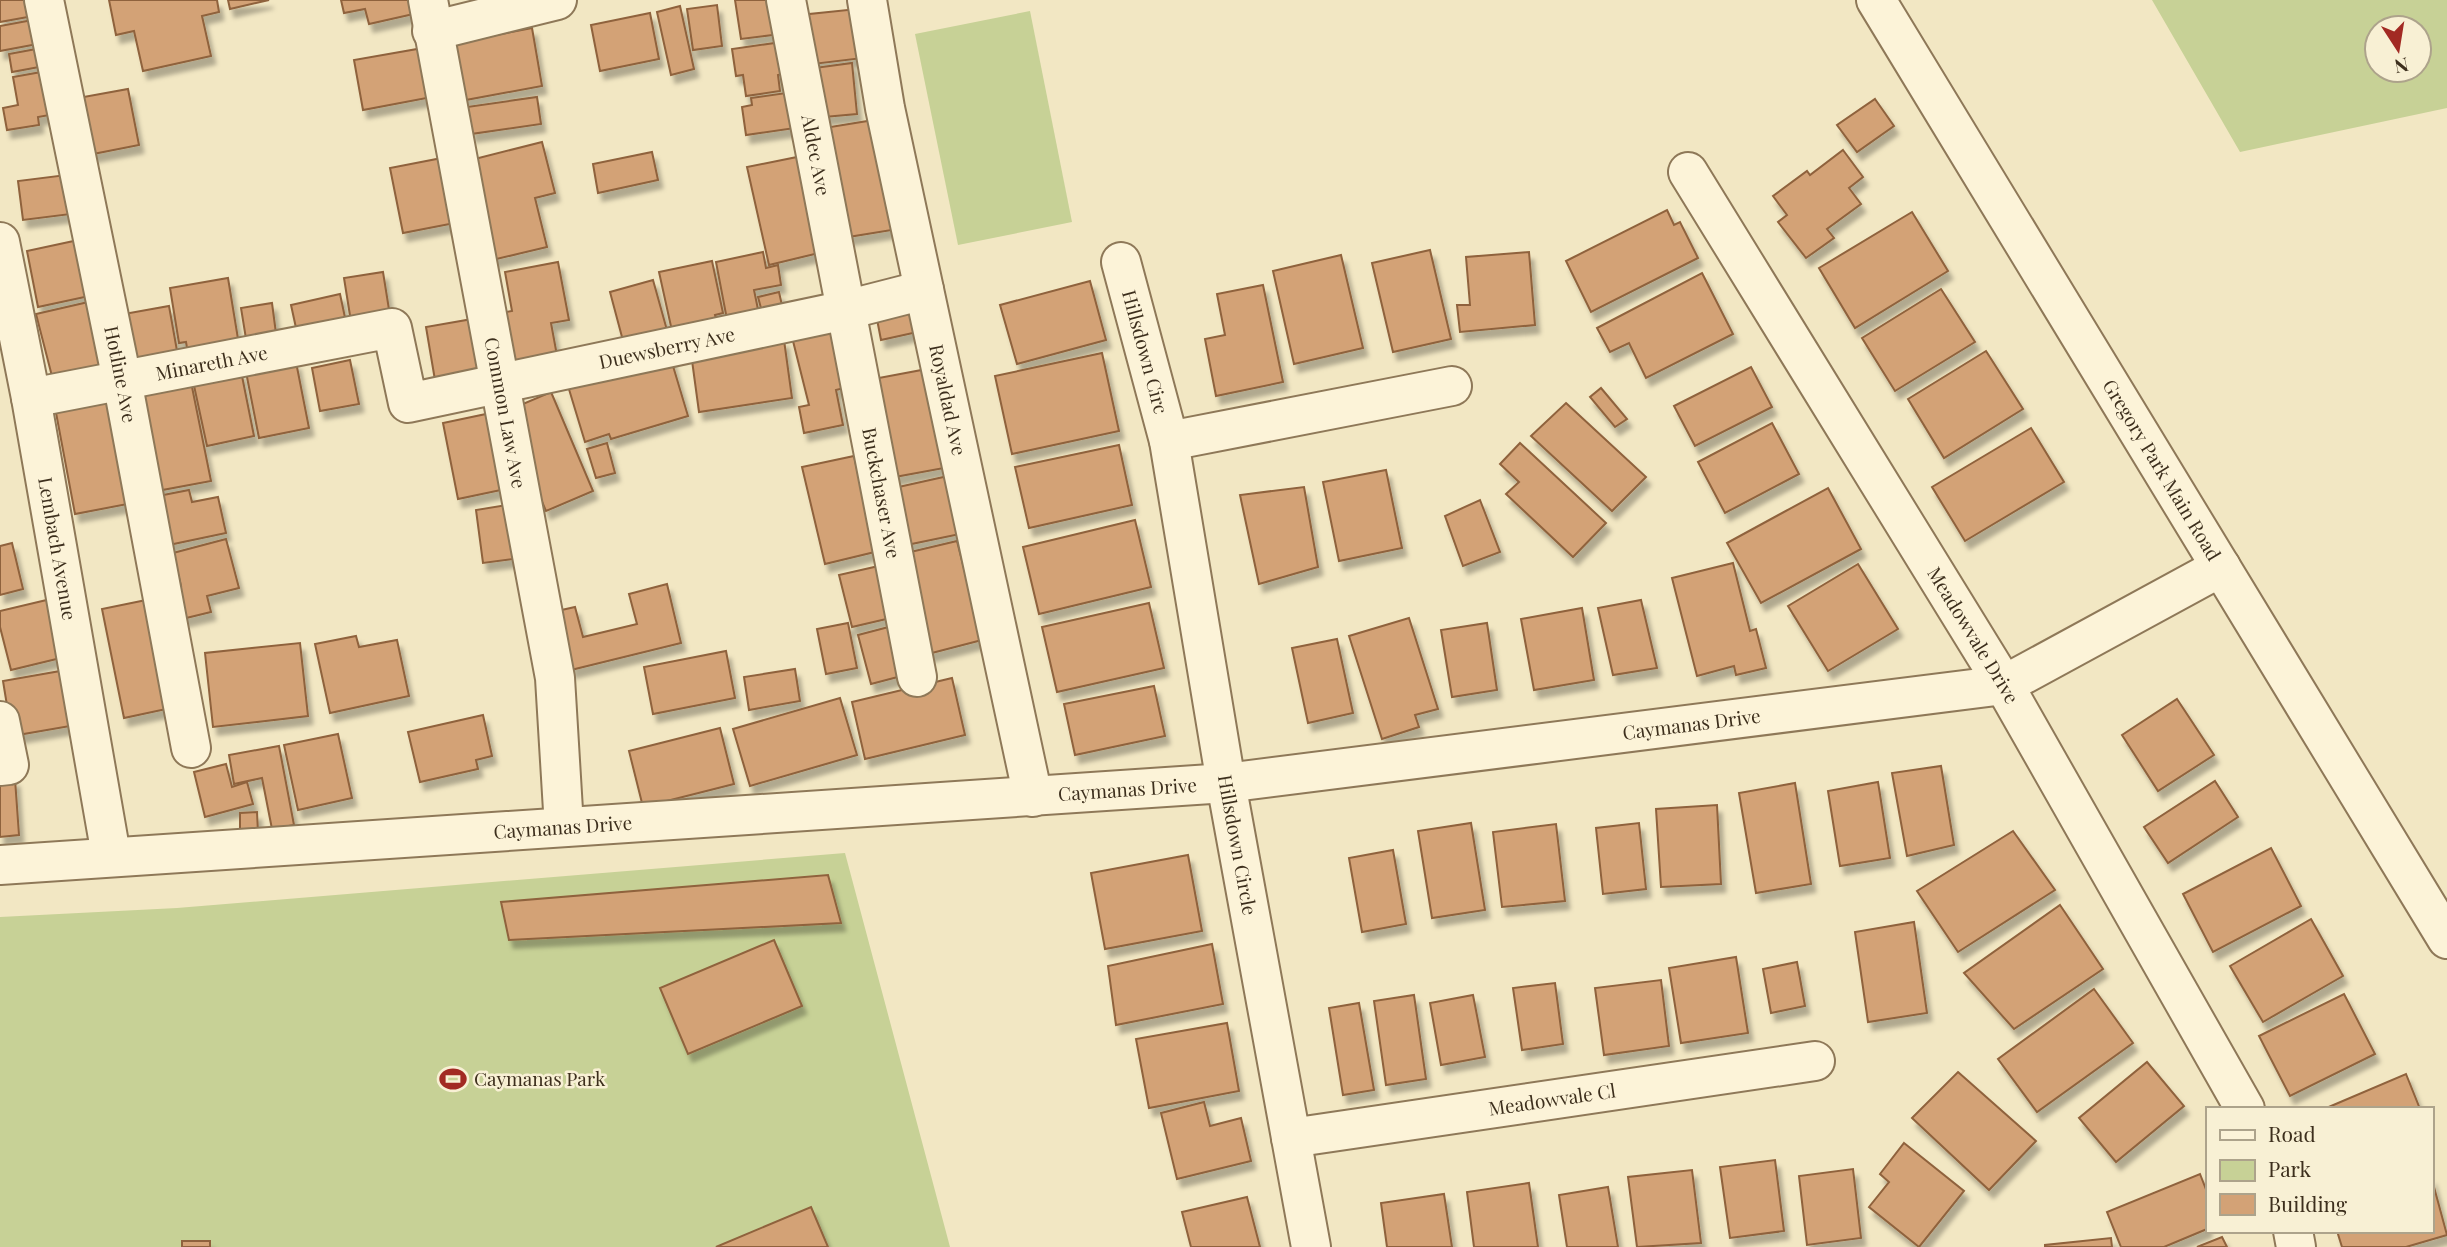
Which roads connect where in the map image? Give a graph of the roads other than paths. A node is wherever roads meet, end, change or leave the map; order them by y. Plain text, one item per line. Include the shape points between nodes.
1 (44, 0) edge
2 (557, 0) edge
3 (786, 0) edge
4 (867, 0) edge
5 (1876, 0) edge
6 (430, 15) edge
7 (1688, 172) dead end
8 (0, 247) edge
9 (1121, 262) dead end
10 (924, 290) junction
11 (846, 310) junction
12 (122, 380) junction
13 (499, 382) junction
14 (1452, 386) dead end
15 (31, 398) junction
16 (408, 403) joint
17 (1169, 441) junction
18 (2221, 567) junction
19 (917, 677) dead end
20 (2004, 685) junction
21 (0, 721) edge
22 (191, 748) dead end
23 (4, 765) edge
24 (1226, 782) junction
25 (1033, 797) junction
26 (564, 827) junction
27 (111, 855) junction
28 (0, 865) edge
29 (2447, 939) edge
30 (1815, 1060) dead end
31 (2244, 1107) edge
32 (1291, 1138) junction
33 (1311, 1247) edge

1 - 12 street, Hotline Ave
2 - 6 street
3 - 11 street, Aldec Ave
4 - 10 street, Royaldad Ave
5 - 18 street, Gregory Park Main Road
6 - 13 street, Common Law Ave
7 - 20 street, Meadowvale Drive
8 - 15 street, Lembach Avenue
9 - 17 street, Hillsdown Circ
10 - 11 street, Duewsberry Ave
10 - 25 street, Royaldad Ave
11 - 13 street, Duewsberry Ave
11 - 19 street, Buckchaser Ave
12 - 15 street, Minareth Ave
12 - 16 street, Minareth Ave via 392,328
12 - 22 street, Hotline Ave
13 - 16 street, Duewsberry Ave
13 - 26 street, Common Law Ave via 555,678
14 - 17 street
15 - 27 street, Lembach Avenue
17 - 24 street, Hillsdown Circle
18 - 20 street, Caymanas Drive
18 - 29 street, Gregory Park Main Road
20 - 24 street, Caymanas Drive
20 - 31 street, Meadowvale Drive
21 - 23 street
24 - 25 street, Caymanas Drive
24 - 32 street, Hillsdown Circle
25 - 26 street, Caymanas Drive
26 - 27 street, Caymanas Drive
27 - 28 street, Caymanas Drive
30 - 32 street, Meadowvale Cl
32 - 33 street, Hillsdown Circle

